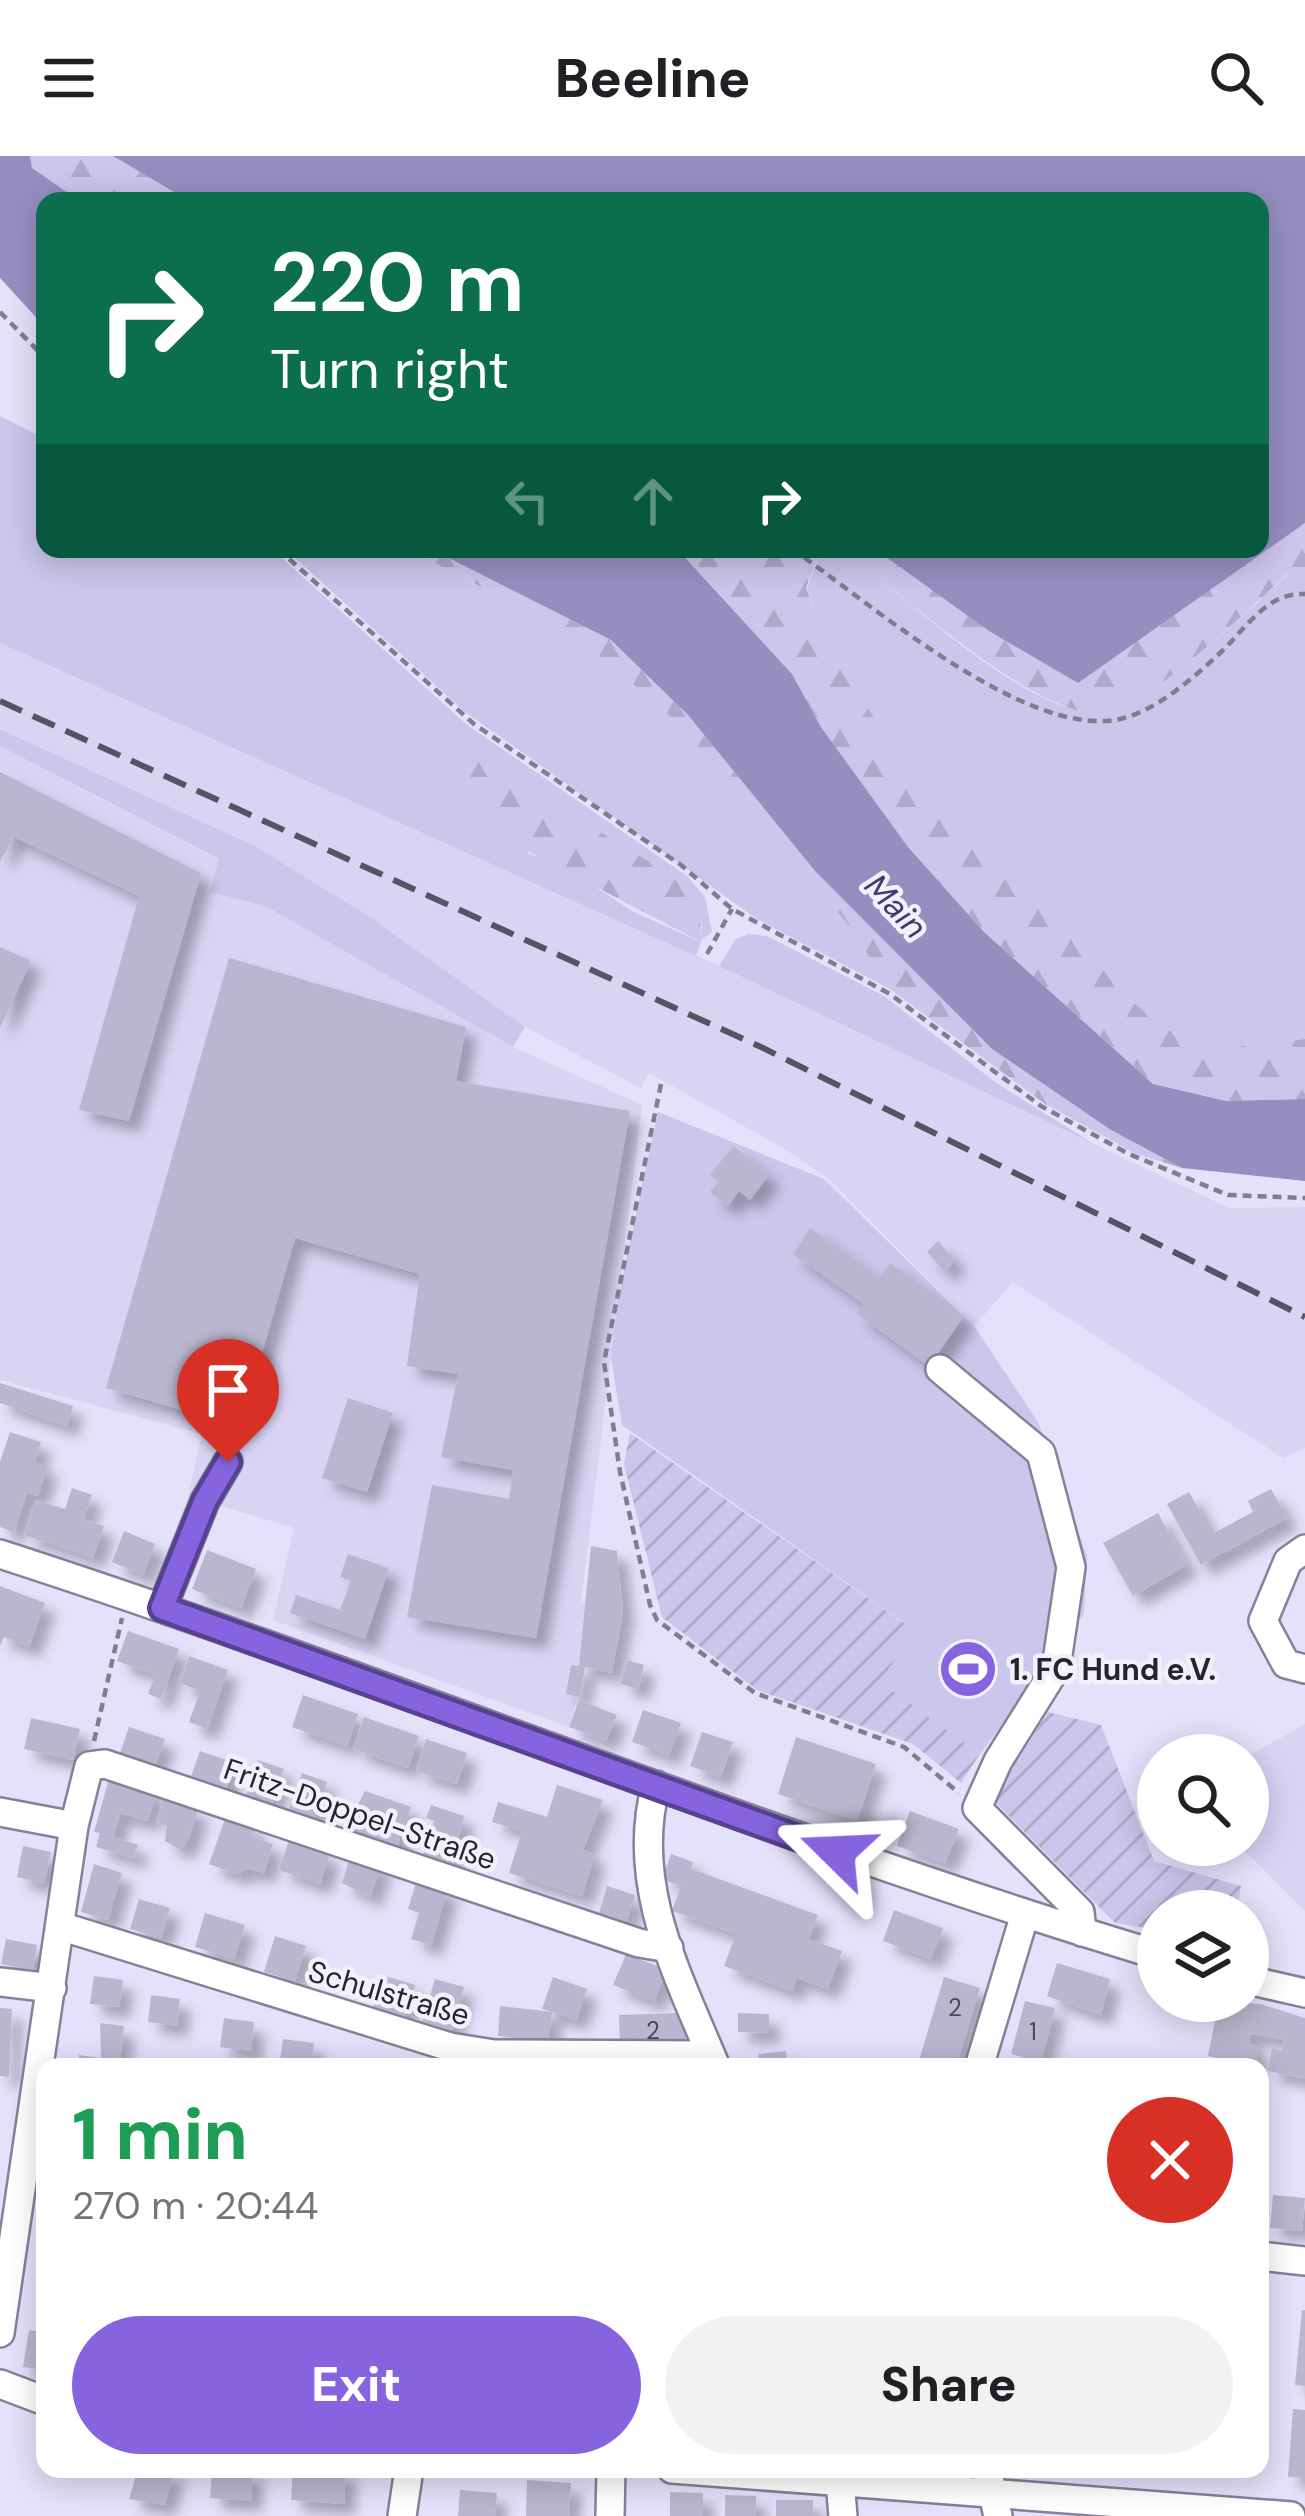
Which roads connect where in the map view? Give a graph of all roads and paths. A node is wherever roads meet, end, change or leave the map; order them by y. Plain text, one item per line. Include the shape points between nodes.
1 (0, 312) edge
2 (36, 349) edge
3 (288, 558) edge
4 (805, 558) edge
5 (1305, 594) edge
6 (732, 909) junction
7 (707, 954) dead end
8 (661, 1084) dead end
9 (1305, 1198) edge
10 (940, 1369) dead end
11 (228, 1462) dead end
12 (1305, 1549) edge
13 (0, 1554) edge
14 (128, 1595) junction
15 (162, 1608) junction
16 (1305, 1670) edge
17 (89, 1766) junction
18 (656, 1785) junction
19 (977, 1808) junction
20 (0, 1812) edge
21 (74, 1826) junction
22 (1025, 1914) junction
23 (60, 1926) junction
24 (1082, 1932) junction
25 (669, 1948) junction
26 (1137, 1948) edge
27 (0, 1982) edge
28 (1269, 1985) edge
29 (52, 1988) junction
30 (1305, 1993) edge
31 (46, 2058) edge
32 (619, 2058) edge
33 (712, 2058) edge
34 (982, 2058) edge
35 (36, 2159) edge
36 (1269, 2257) edge
37 (1305, 2260) edge
38 (0, 2333) edge
39 (0, 2384) edge
40 (36, 2398) edge
41 (408, 2478) edge
42 (611, 2478) edge
43 (788, 2478) edge
44 (840, 2482) junction
45 (992, 2492) edge
46 (402, 2516) edge
47 (610, 2516) edge
48 (843, 2516) edge
49 (1291, 2516) edge

1 - 2 path
3 - 6 path via 474,724 681,865
4 - 5 path via 963,672 1082,722 1141,713 1269,605 1286,593
6 - 7 path
6 - 9 path via 890,994 992,1075 1129,1154 1228,1195
8 - 19 path via 604,1362 650,1605 657,1620 754,1693 904,1747
10 - 19 street via 1041,1454 1071,1567 1056,1668
11 - 15 street
12 - 16 street via 1288,1561 1263,1621 1286,1664
13 - 14 street
14 - 15 street
14 - 17 path
15 - 18 street
17 - 21 street
17 - 25 street, Fritz-Doppel-Straße via 105,1764
18 - 22 street
18 - 25 street via 644,1837
19 - 24 street via 1080,1912
20 - 21 street
21 - 23 street
22 - 24 street
22 - 34 street
23 - 29 street
23 - 32 street, Schulstraße via 450,2047
24 - 26 street
25 - 33 street
27 - 29 street
28 - 30 street
29 - 31 street
35 - 38 street
36 - 37 street
39 - 40 street
41 - 46 street
42 - 47 street
43 - 44 street
44 - 45 street
44 - 48 street
45 - 49 street

